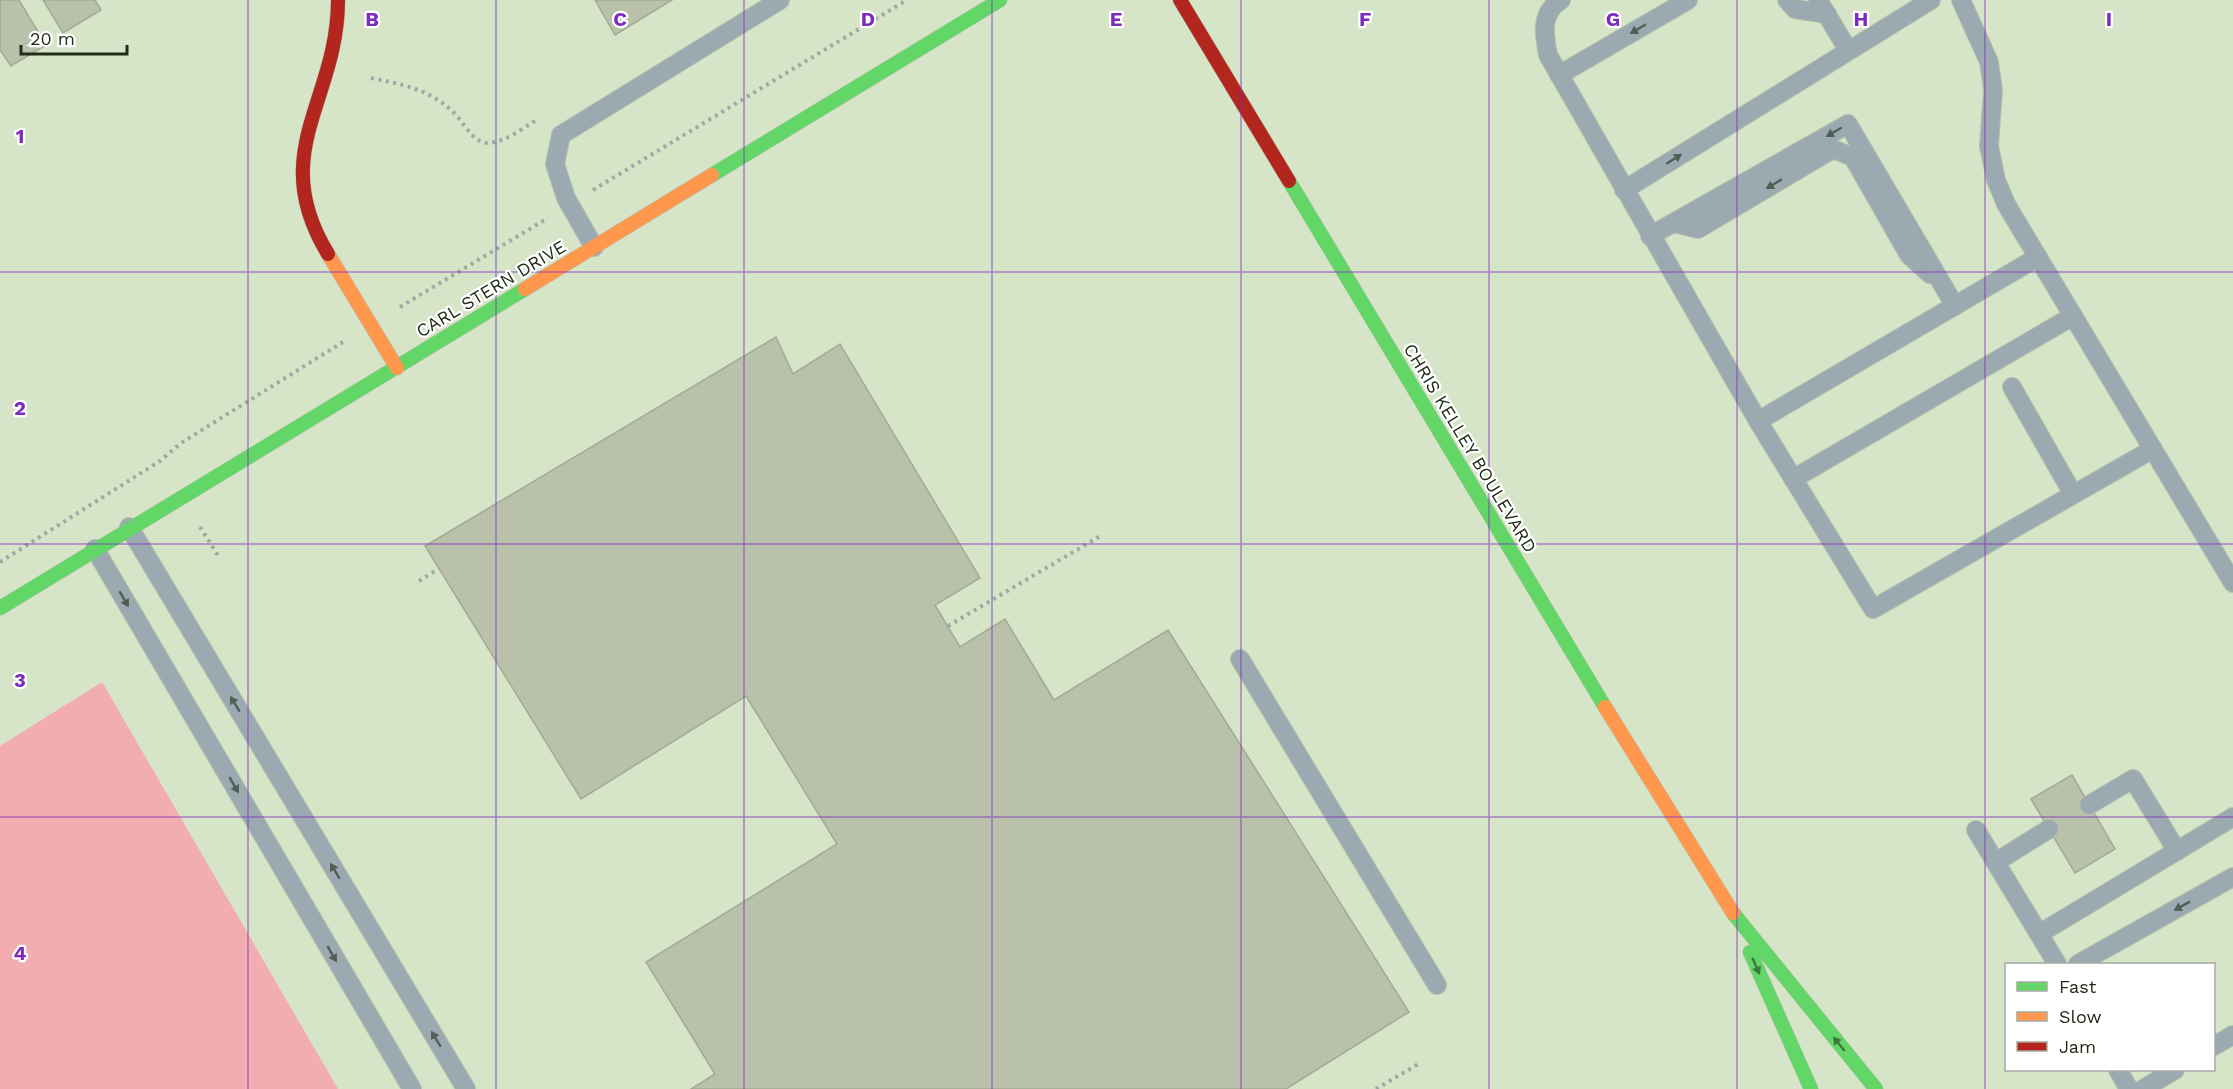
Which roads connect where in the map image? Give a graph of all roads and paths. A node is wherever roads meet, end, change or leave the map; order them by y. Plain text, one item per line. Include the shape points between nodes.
1 (338, 0) edge
2 (780, 0) edge
3 (907, 0) edge
4 (1000, 0) edge
5 (1180, 0) edge
6 (1688, 0) edge
7 (1787, 0) edge
8 (1931, 0) edge
9 (1961, 0) edge
10 (1558, 1) edge
11 (1822, 7) edge
12 (1848, 50) junction
13 (1559, 75) junction
14 (371, 78) dead end
15 (526, 126) dead end
16 (1624, 190) junction
17 (570, 204) junction
18 (1674, 223) junction
19 (1650, 236) junction
20 (594, 247) junction
21 (2038, 257) junction
22 (1943, 285) junction
23 (1955, 306) junction
24 (2073, 316) junction
25 (371, 325) junction
26 (397, 368) junction
27 (2012, 387) dead end
28 (1758, 422) junction
29 (2153, 450) junction
30 (1793, 479) junction
31 (2073, 494) junction
32 (129, 527) junction
33 (1102, 535) dead end
34 (95, 549) junction
35 (0, 562) edge
36 (438, 569) dead end
37 (419, 581) dead end
38 (2233, 583) edge
39 (0, 608) edge
40 (948, 626) dead end
41 (1240, 659) dead end
42 (2089, 805) dead end
43 (2233, 817) edge
44 (2049, 829) dead end
45 (1976, 830) dead end
46 (2176, 850) junction
47 (1996, 862) junction
48 (2233, 877) edge
49 (1732, 912) junction
50 (2039, 934) junction
51 (2056, 963) edge
52 (2080, 963) edge
53 (1437, 985) dead end
54 (2233, 1035) edge
55 (2215, 1045) edge
56 (1420, 1063) dead end
57 (2119, 1071) edge
58 (2173, 1071) edge
59 (412, 1089) edge
60 (466, 1089) edge
61 (1376, 1089) edge
62 (1810, 1089) edge
63 (1876, 1089) edge
64 (2129, 1089) edge
65 (2143, 1089) edge

1 - 25 street via 339,18 329,68 303,153 302,187 309,220
2 - 17 lane via 561,135 555,164
3 - 17 path
4 - 20 street, CARL STERN DRIVE
5 - 49 street, CHRIS KELLEY BOULEVARD via 1583,672
6 -> 13 lane
7 - 11 lane via 1795,9
8 - 12 lane
9 - 21 lane via 1989,62 1993,90 1989,146 1996,180
10 - 13 lane via 1551,6 1543,29 1548,55
11 - 12 lane
16 -> 12 lane
13 - 16 lane
14 - 15 path via 407,85 433,96 486,143 502,140
16 - 19 lane
17 - 20 lane
17 - 25 path
18 - 19 lane
22 -> 18 lane via 1909,255 1853,157 1833,149 1698,229
22 -> 18 lane via 1848,124
19 - 28 lane
20 - 26 street, CARL STERN DRIVE
21 - 23 lane
21 - 24 lane
22 - 23 lane
23 - 28 lane
24 - 29 lane
24 - 30 lane
25 - 26 street
25 - 35 path via 254,396
26 - 32 street, CARL STERN DRIVE
27 - 31 lane
28 - 30 lane
29 - 31 lane
29 - 38 lane
30 - 31 lane via 1873,609
32 - 34 street, CARL STERN DRIVE
60 -> 32 lane
33 - 40 path
34 - 39 street, CARL STERN DRIVE
34 -> 59 lane
36 - 37 path
41 - 53 lane
42 - 46 lane via 2133,779
43 - 46 lane
44 - 47 lane
45 - 47 lane
46 - 50 lane
47 - 50 lane
48 -> 52 lane
49 -> 62 street, CHRIS KELLEY BOULEVARD
63 -> 49 street, CHRIS KELLEY BOULEVARD
50 - 51 lane
54 - 55 lane
56 - 61 path
57 - 64 lane
58 - 65 lane

